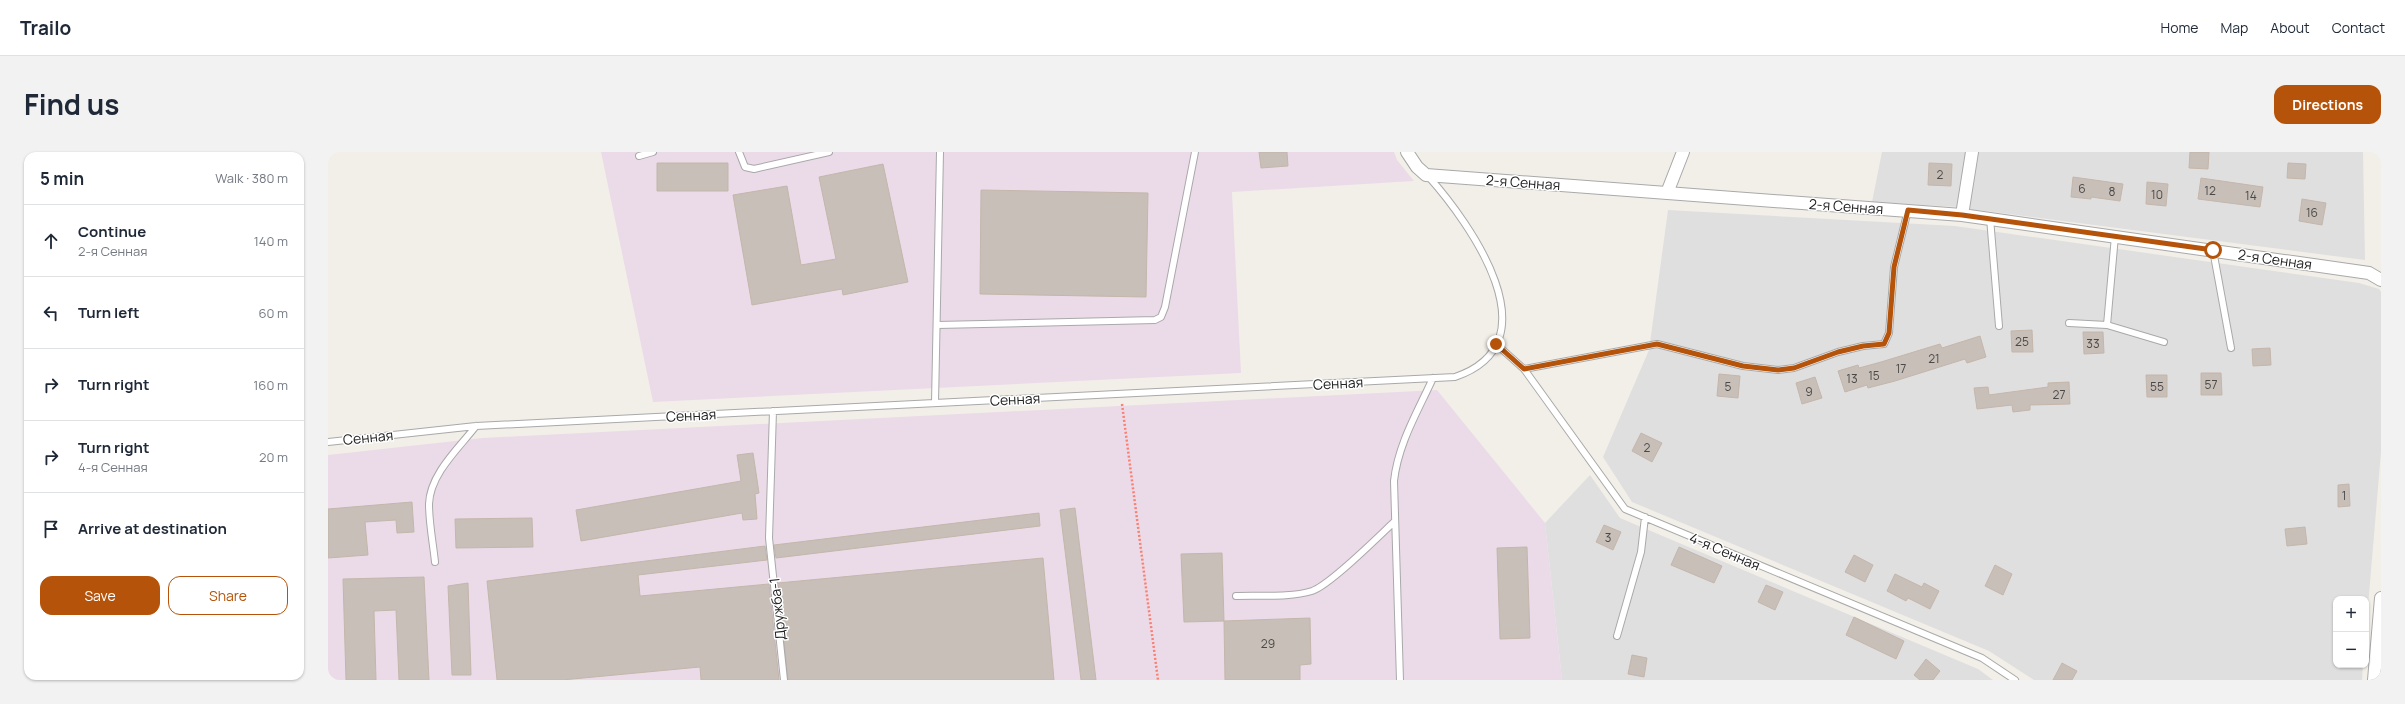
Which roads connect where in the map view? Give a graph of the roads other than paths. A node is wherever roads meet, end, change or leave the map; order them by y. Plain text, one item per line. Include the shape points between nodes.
1 (653, 152) edge
2 (739, 152) edge
3 (829, 152) edge
4 (940, 152) edge
5 (1196, 152) edge
6 (1407, 152) edge
7 (1683, 152) edge
8 (1972, 152) edge
9 (639, 156) dead end
10 (1426, 175) junction
11 (1667, 193) junction
12 (1908, 210) junction
13 (1962, 215) junction
14 (1990, 218) junction
15 (2114, 236) junction
16 (2213, 250) junction
17 (2381, 280) edge
18 (2069, 323) dead end
19 (937, 324) junction
20 (2107, 325) junction
21 (1999, 326) dead end
22 (2164, 342) dead end
23 (1496, 344) junction
24 (2231, 348) dead end
25 (1524, 369) junction
26 (1433, 378) junction
27 (936, 403) junction
28 (773, 411) junction
29 (476, 426) junction
30 (328, 442) edge
31 (1644, 517) junction
32 (1394, 522) junction
33 (435, 562) dead end
34 (1236, 596) dead end
35 (2381, 598) edge
36 (1617, 636) dead end
37 (2007, 678) edge
38 (784, 680) edge
39 (1400, 680) edge
40 (2015, 680) edge
41 (2374, 680) edge

1 - 9 lane
2 - 3 lane via 745,167 754,169
4 - 19 lane
5 - 19 lane via 1161,317 1155,320
6 - 10 street
7 - 11 street
8 - 13 street
10 - 11 street, 2-я Сенная
10 - 23 lane, Сенная via 1470,230 1492,268 1501,304 1502,322
11 - 12 street, 2-я Сенная
12 - 13 street, 2-я Сенная
12 - 25 lane via 1894,267 1889,333 1884,344 1838,352 1794,368 1778,370 1743,366 1657,344
13 - 14 street, 2-я Сенная
14 - 15 street, 2-я Сенная
14 - 21 lane
15 - 16 street, 2-я Сенная
15 - 20 lane
16 - 17 street, 2-я Сенная via 2368,273
16 - 24 lane
18 - 20 lane
19 - 27 lane
20 - 22 lane
23 - 25 lane, 4-я Сенная
23 - 26 lane, Сенная via 1473,371 1455,377
25 - 31 lane, 4-я Сенная via 1626,509
26 - 27 lane, Сенная
26 - 32 lane via 1396,463
27 - 28 lane, Сенная
28 - 29 lane, Сенная
28 - 38 lane, Дружба-1 via 769,538
29 - 30 lane, Сенная
29 - 33 lane via 441,471 434,486 429,503
31 - 36 lane via 1641,552
31 - 37 lane, 4-я Сенная via 1982,658
32 - 34 lane via 1329,580 1314,590 1297,594
32 - 39 lane
35 - 41 street
37 - 40 lane, 4-я Сенная

